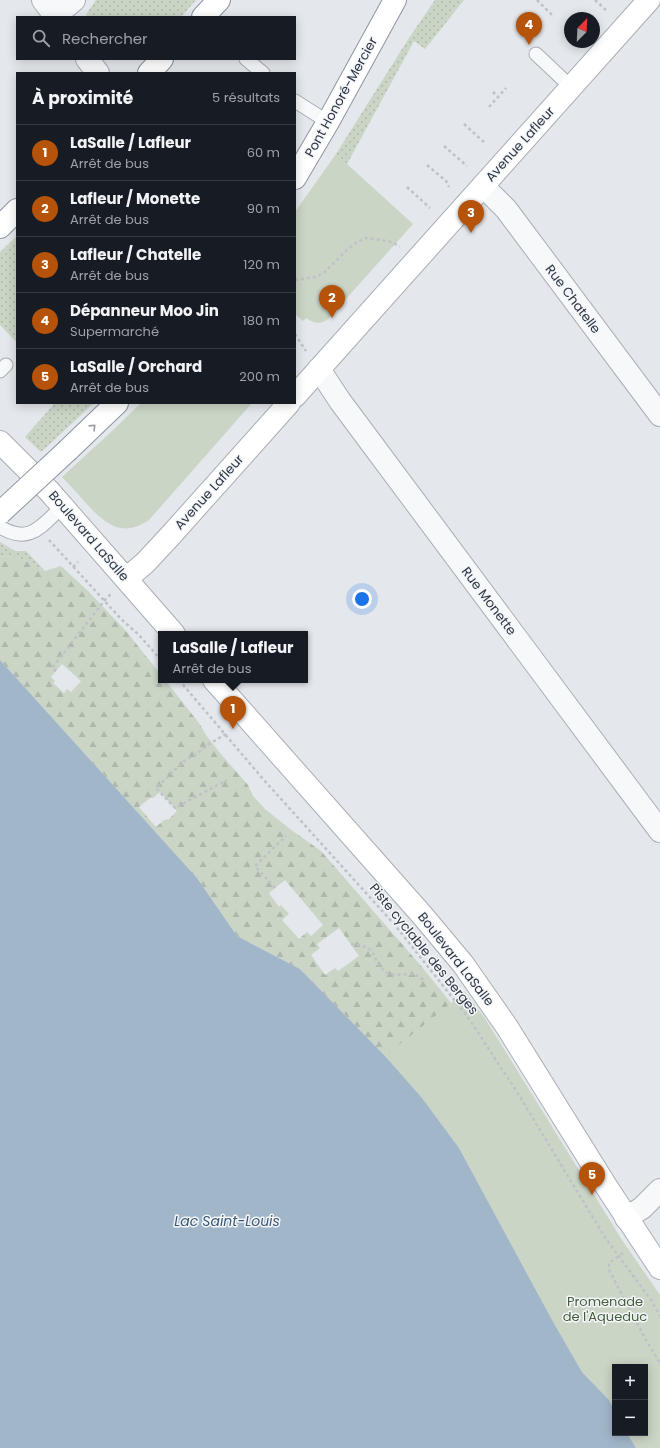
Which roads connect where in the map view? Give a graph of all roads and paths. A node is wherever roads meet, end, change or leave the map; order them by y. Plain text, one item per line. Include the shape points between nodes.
1 (74, 0) edge
2 (219, 0) edge
3 (537, 0) edge
4 (594, 0) edge
5 (649, 0) edge
6 (394, 5) edge
7 (606, 10) dead end
8 (51, 11) edge
9 (204, 16) edge
10 (553, 16) dead end
11 (536, 54) dead end
12 (89, 60) edge
13 (161, 60) edge
14 (247, 60) edge
15 (97, 72) edge
16 (150, 72) edge
17 (261, 72) edge
18 (571, 86) junction
19 (506, 88) dead end
20 (493, 92) dead end
21 (498, 97) junction
22 (296, 102) edge
23 (490, 107) dead end
24 (328, 122) junction
25 (464, 124) dead end
26 (486, 144) dead end
27 (444, 146) dead end
28 (427, 165) dead end
29 (467, 166) dead end
30 (296, 176) edge
31 (483, 186) junction
32 (407, 187) dead end
33 (449, 187) dead end
34 (430, 208) dead end
35 (16, 211) edge
36 (0, 227) edge
37 (398, 244) dead end
38 (296, 280) edge
39 (296, 336) edge
40 (303, 346) dead end
41 (319, 369) junction
42 (296, 395) edge
43 (116, 404) edge
44 (288, 404) edge
45 (660, 415) edge
46 (0, 442) edge
47 (62, 507) junction
48 (0, 513) edge
49 (0, 526) edge
50 (47, 538) dead end
51 (78, 562) dead end
52 (73, 567) junction
53 (126, 579) junction
54 (105, 600) junction
55 (134, 621) dead end
56 (130, 626) junction
57 (171, 631) edge
58 (158, 656) edge
59 (56, 671) dead end
60 (182, 683) edge
61 (217, 683) edge
62 (226, 734) junction
63 (227, 780) dead end
64 (660, 831) edge
65 (286, 836) dead end
66 (275, 888) dead end
67 (351, 944) dead end
68 (424, 980) dead end
69 (660, 1190) edge
70 (626, 1218) junction
71 (619, 1256) junction
72 (660, 1268) edge
73 (660, 1316) edge
74 (660, 1363) edge

1 - 8 street
2 - 9 main road
3 - 10 path
4 - 7 path
5 - 18 main road, Avenue Lafleur
6 - 24 main road, Pont Honoré-Mercier
11 - 18 lane
12 - 15 street
13 - 16 main road
14 - 17 lane
18 - 31 main road, Avenue Lafleur
19 - 21 path
20 - 21 path
21 - 23 path
22 - 24 lane
24 - 30 main road, Pont Honoré-Mercier
25 - 26 path
27 - 29 path
28 - 33 path
31 - 41 main road, Avenue Lafleur
31 - 45 street, Rue Chatelle via 506,209
32 - 34 path
35 - 36 main road
37 - 38 path via 366,238 349,248 316,278
39 - 40 path
41 - 42 main road, Avenue Lafleur
41 - 64 street, Rue Monette via 340,401
48 -> 43 main road, bridge
44 - 53 main road, Avenue Lafleur via 145,563
46 - 47 main road, Boulevard LaSalle
47 - 49 lane via 30,533 14,534
47 - 53 main road, Boulevard LaSalle
50 - 52 path
51 - 52 path
52 - 54 path
53 - 57 main road, Boulevard LaSalle
54 - 56 path
54 - 59 path via 52,668
55 - 56 path
56 - 58 path
60 - 62 path, Piste cyclable des Berges
61 - 70 main road, Boulevard LaSalle via 463,964 507,1027
62 - 63 path via 184,761 156,788 175,808
62 - 71 path, Piste cyclable des Berges via 394,924 467,1016
65 - 66 path via 255,866
67 - 68 path via 369,948 380,967 389,974 411,974
69 - 70 street via 642,1208
70 - 72 main road, Boulevard LaSalle
71 - 73 path, Piste cyclable des Berges
71 - 74 path via 609,1263 609,1270

